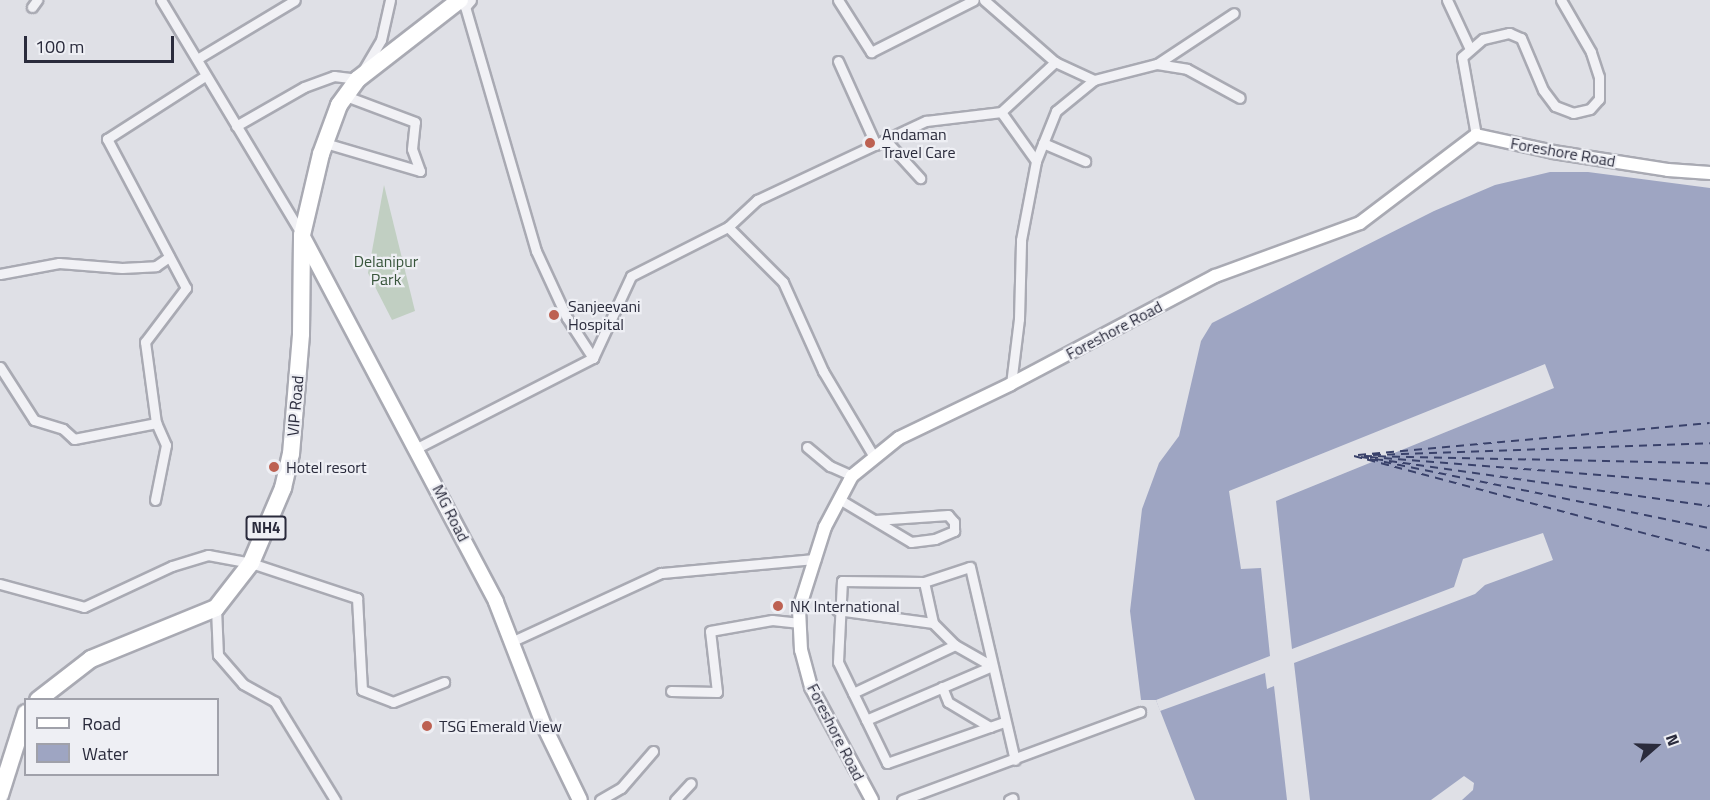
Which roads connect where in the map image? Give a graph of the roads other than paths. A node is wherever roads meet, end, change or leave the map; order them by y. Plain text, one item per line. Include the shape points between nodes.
1 (160, 0) edge
2 (295, 0) edge
3 (390, 0) edge
4 (460, 0) edge
5 (471, 0) edge
6 (838, 0) edge
7 (974, 0) edge
8 (984, 0) edge
9 (1447, 0) edge
10 (1561, 0) edge
11 (1234, 13) dead end
12 (1469, 48) junction
13 (197, 59) junction
14 (838, 61) dead end
15 (1055, 62) junction
16 (1157, 64) junction
17 (205, 76) junction
18 (358, 80) junction
19 (1094, 80) junction
20 (346, 96) junction
21 (1240, 98) dead end
22 (1001, 112) junction
23 (236, 126) junction
24 (1476, 135) junction
25 (325, 143) junction
26 (879, 143) junction
27 (1043, 143) junction
28 (1036, 161) junction
29 (1085, 161) dead end
30 (1710, 173) edge
31 (920, 178) dead end
32 (728, 227) junction
33 (302, 235) junction
34 (169, 257) junction
35 (0, 274) edge
36 (592, 358) junction
37 (0, 367) edge
38 (1011, 384) junction
39 (156, 423) junction
40 (807, 447) dead end
41 (417, 448) junction
42 (874, 457) junction
43 (852, 476) junction
44 (839, 499) junction
45 (155, 501) dead end
46 (874, 520) junction
47 (814, 559) junction
48 (251, 563) junction
49 (924, 582) junction
50 (0, 584) edge
51 (216, 608) junction
52 (837, 610) junction
53 (800, 623) junction
54 (933, 623) junction
55 (513, 641) junction
56 (955, 645) junction
57 (992, 666) junction
58 (444, 682) dead end
59 (942, 687) junction
60 (671, 691) dead end
61 (853, 693) junction
62 (39, 698) edge
63 (1140, 712) dead end
64 (24, 719) edge
65 (866, 720) junction
66 (1004, 723) junction
67 (990, 727) junction
68 (653, 751) dead end
69 (1015, 760) junction
70 (691, 783) dead end
71 (0, 795) edge
72 (335, 800) edge
73 (580, 800) edge
74 (600, 800) edge
75 (675, 800) edge
76 (872, 800) edge
77 (902, 800) edge

1 - 13 street
2 - 13 street
3 - 18 street via 381,40
4 - 18 highway, NH4
5 - 36 street via 465,6 536,251 567,318
6 - 7 street via 871,52
8 - 15 street
9 - 12 street
10 - 12 street via 1591,52 1599,77 1599,99 1590,109 1573,113 1555,106 1543,90 1521,38 1509,33 1483,39
11 - 16 street
12 - 24 street via 1462,57 1462,72
13 - 17 street
14 - 26 street
15 - 19 street
15 - 22 street
16 - 19 street
16 - 21 street via 1187,69
17 - 23 street
17 - 34 street via 107,139
18 - 20 highway, NH4
18 - 23 street via 334,76 304,87
19 - 27 street via 1056,111
20 - 25 highway, NH4
20 - 25 street via 415,122 412,149 420,171
22 - 26 street via 926,121
22 - 28 street
23 - 33 street
24 - 30 main road, Foreshore Road via 1553,152
24 - 38 main road, Foreshore Road via 1360,223 1215,276
25 - 33 highway, NH4
26 - 31 street via 890,145
26 - 32 street via 757,200
27 - 28 street
27 - 29 street
28 - 38 street via 1021,240 1019,319
32 - 36 street via 631,276
32 - 42 street via 783,282 823,371
33 - 41 main road, MG Road
33 - 48 highway, VIP Road / NH4 via 301,334 291,454 283,488
34 - 35 street via 156,266 122,268 59,263
34 - 39 street via 186,288 145,342
36 - 41 street
37 - 39 street via 34,420 63,429 74,439
38 - 42 main road, Foreshore Road via 898,438
39 - 45 street via 166,445
40 - 43 street via 830,466
41 - 55 main road, MG Road
42 - 43 main road, Foreshore Road
43 - 44 main road, Foreshore Road
44 - 46 street
44 - 47 main road, Foreshore Road
46 - 46 street via 911,542 935,539 954,531 954,522 948,515
47 - 53 main road, Foreshore Road via 799,609
47 - 55 street via 661,573
48 - 50 street via 208,555 172,566 84,607
48 - 51 highway, VIP Road / NH4
48 - 58 street via 357,598 362,690 393,702
49 - 52 street via 842,581
49 - 54 street
49 - 57 street via 970,567
51 - 62 highway, VIP Road / NH4 via 91,659
51 - 72 street via 218,654 243,684 275,702
52 - 54 street
52 - 61 street via 838,662
53 - 60 street via 772,620 710,631 717,692
53 - 76 main road, Foreshore Road via 801,650 811,687
54 - 56 street
55 - 73 main road, MG Road via 544,726
56 - 57 street
56 - 61 street
57 - 59 street
57 - 66 street
59 - 65 street
59 - 67 street via 948,702
61 - 65 street
63 - 69 street
64 - 71 highway
65 - 67 street via 887,763
66 - 67 street
66 - 69 street
68 - 74 street via 621,788
69 - 77 street
70 - 75 street

